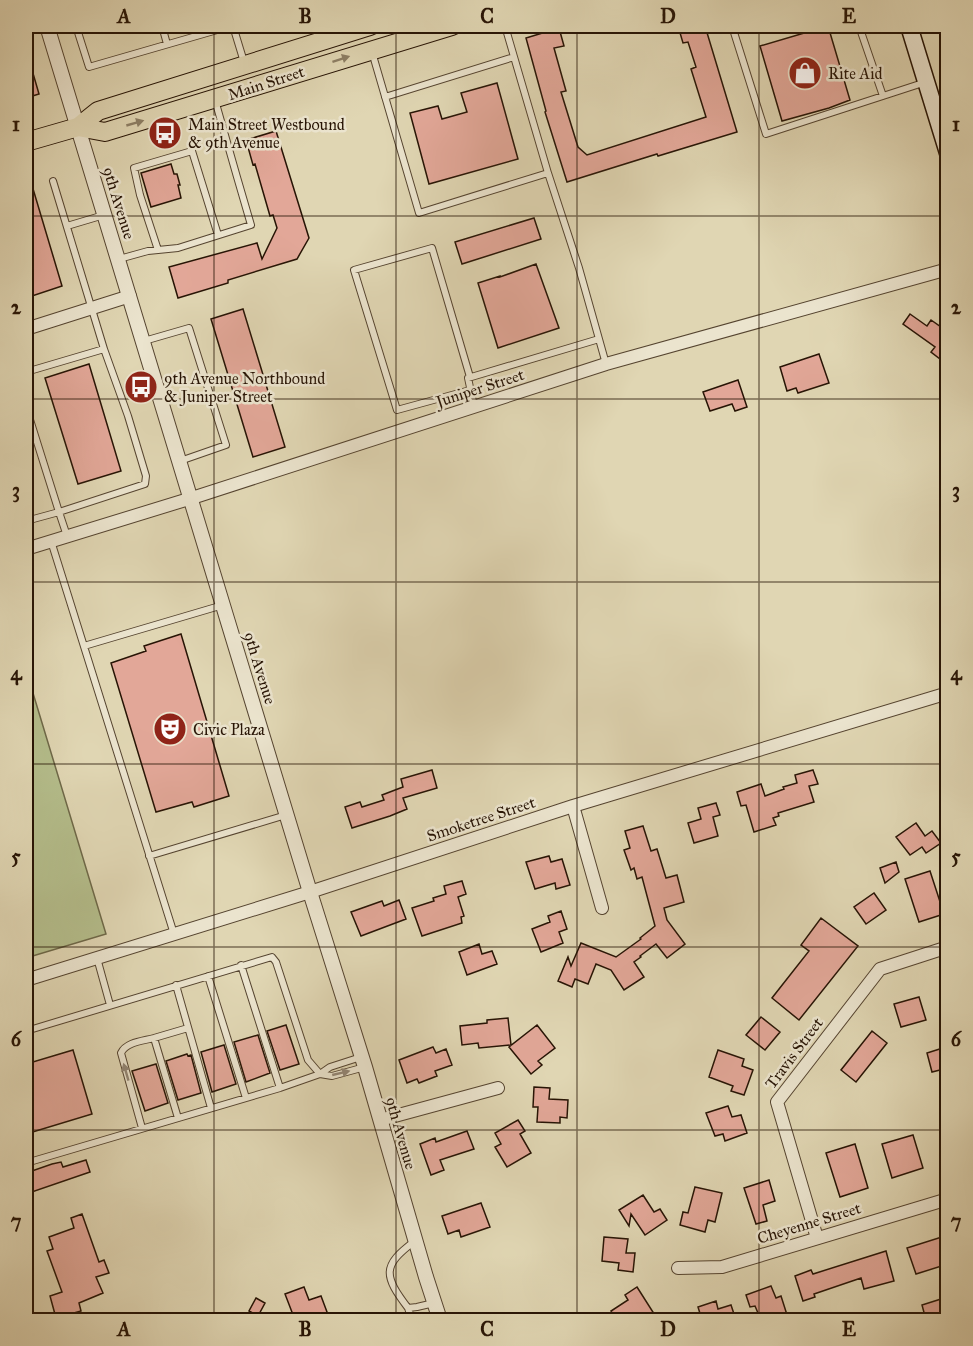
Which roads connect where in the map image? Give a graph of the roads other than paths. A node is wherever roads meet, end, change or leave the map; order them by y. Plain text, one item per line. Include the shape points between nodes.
1 (47, 26) edge
2 (76, 26) edge
3 (162, 26) edge
4 (232, 26) edge
5 (370, 26) edge
6 (415, 26) edge
7 (453, 26) edge
8 (505, 26) edge
9 (732, 26) edge
10 (859, 26) edge
11 (909, 26) edge
12 (167, 44) junction
13 (375, 49) junction
14 (514, 57) junction
15 (245, 65) junction
16 (926, 82) junction
17 (883, 96) junction
18 (384, 97) junction
19 (215, 99) junction
20 (942, 113) edge
21 (78, 127) junction
22 (26, 142) edge
23 (948, 153) edge
24 (548, 173) junction
25 (53, 181) dead end
26 (105, 215) junction
27 (67, 226) junction
28 (218, 236) junction
29 (158, 250) junction
30 (119, 259) junction
31 (948, 268) edge
32 (130, 296) junction
33 (92, 308) junction
34 (26, 329) edge
35 (599, 339) junction
36 (144, 341) junction
37 (104, 349) junction
38 (606, 364) junction
39 (26, 372) edge
40 (470, 377) junction
41 (470, 390) junction
42 (26, 407) edge
43 (474, 407) junction
44 (180, 461) junction
45 (192, 498) junction
46 (59, 512) junction
47 (26, 521) edge
48 (67, 536) junction
49 (51, 541) junction
50 (26, 549) edge
51 (224, 605) junction
52 (84, 646) junction
53 (948, 693) edge
54 (573, 806) junction
55 (287, 815) junction
56 (149, 856) junction
57 (310, 892) junction
58 (602, 908) dead end
59 (174, 934) junction
60 (948, 947) edge
61 (97, 958) junction
62 (241, 965) junction
63 (208, 976) junction
64 (26, 980) edge
65 (176, 985) junction
66 (110, 1005) junction
67 (188, 1028) junction
68 (26, 1031) edge
69 (154, 1038) junction
70 (363, 1062) junction
71 (320, 1074) junction
72 (280, 1088) junction
73 (498, 1088) dead end
74 (246, 1098) junction
75 (211, 1108) junction
76 (178, 1118) junction
77 (380, 1120) junction
78 (142, 1128) junction
79 (26, 1163) edge
80 (948, 1199) edge
81 (817, 1238) junction
82 (415, 1241) junction
83 (678, 1268) dead end
84 (434, 1303) junction
85 (408, 1308) junction
86 (412, 1320) edge
87 (440, 1320) edge

1 - 21 street, 9th Avenue
2 - 12 lane via 89,67
3 - 12 lane
4 - 12 lane
4 - 15 lane
5 - 15 main road, Main Street
6 - 13 main road via 404,28
7 - 13 main road, Main Street
8 - 14 lane
9 - 17 lane via 766,134
10 - 17 lane
11 - 16 main road
13 - 18 lane
19 -> 13 main road, Main Street
14 - 18 lane
14 - 24 lane
15 - 21 main road, Main Street via 98,111
16 - 17 lane
16 - 20 main road
18 - 24 lane via 419,213
21 -> 19 main road, Main Street via 105,132
19 - 28 lane via 251,225
20 - 23 main road
21 - 22 main road, Main Street
21 - 26 street, 9th Avenue
24 - 35 lane
25 - 27 lane
26 - 27 lane
26 - 30 street, 9th Avenue
27 - 33 lane
28 - 29 lane
28 - 29 lane via 192,151 134,168
29 - 30 lane
30 - 32 street, 9th Avenue
31 - 38 street, Juniper Street
32 - 33 street
32 - 36 street, 9th Avenue
33 - 34 street
33 - 37 lane
35 - 38 lane
35 - 40 lane
36 - 44 street, 9th Avenue
36 - 44 lane via 189,328 226,445
37 - 39 lane
37 - 46 lane via 128,416 145,484
38 - 43 street, Juniper Street
40 - 41 lane
40 - 41 lane via 432,248 354,270 397,410
41 - 43 lane
42 - 46 lane
43 - 45 street, Juniper Street
44 - 45 street, 9th Avenue
45 - 48 street, Juniper Street
45 - 51 street, 9th Avenue
46 - 47 lane
46 - 48 lane
48 - 49 street, Juniper Street
49 - 50 street, Juniper Street
49 - 52 lane
51 - 52 lane
51 - 55 street, 9th Avenue
52 - 56 lane
53 - 54 street, Smoketree Street
54 - 57 street, Smoketree Street
54 - 58 street
55 - 56 lane
55 - 57 street, 9th Avenue
56 - 59 lane
57 - 59 street, Smoketree Street
57 - 70 street, 9th Avenue
59 - 61 street, Smoketree Street
60 - 81 street, Travis Street via 880,969 777,1102
61 - 64 street, Smoketree Street
61 - 66 lane
62 - 63 lane
62 - 71 lane via 272,957 276,962 308,1060
62 - 72 lane
63 - 65 lane
63 - 74 lane
65 - 66 lane
65 - 67 lane
66 - 68 lane
67 - 69 lane
67 - 75 lane
69 - 76 lane
78 -> 69 lane via 121,1053 126,1046
70 - 71 lane via 330,1067
71 -> 70 lane via 332,1076
70 - 77 street, 9th Avenue
71 - 72 lane
72 - 74 lane
73 - 77 street
74 - 75 lane
75 - 76 lane
76 - 78 lane
77 - 82 street, 9th Avenue
78 - 79 lane
80 - 81 street, Cheyenne Street
81 - 83 street, Cheyenne Street via 722,1267
82 - 84 street, 9th Avenue
82 - 85 lane via 400,1252 389,1274
84 - 85 lane
84 - 87 street, 9th Avenue
85 - 86 lane

